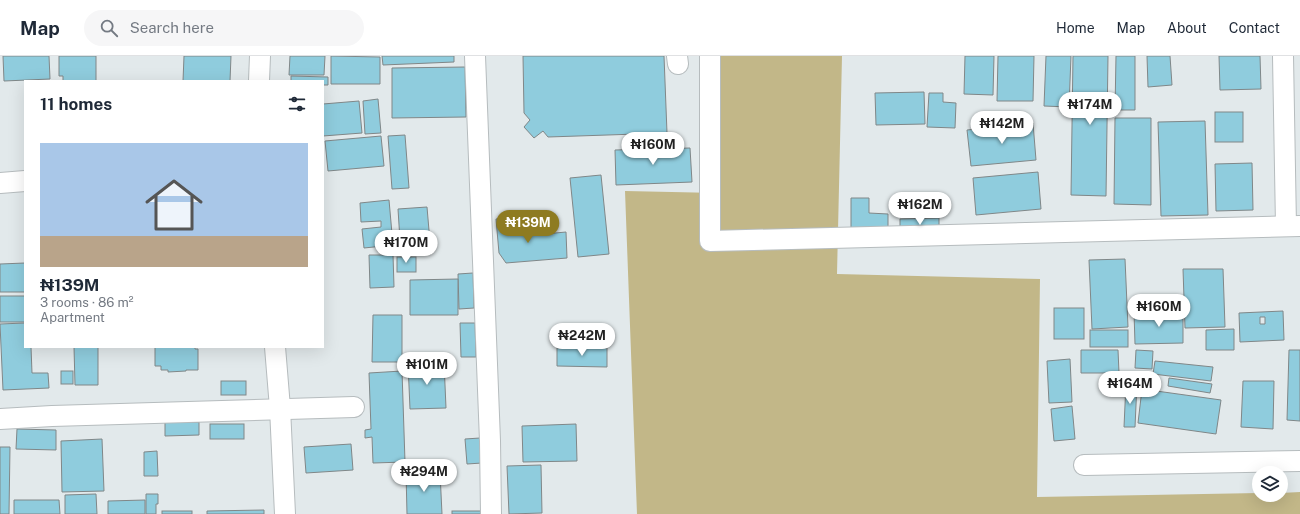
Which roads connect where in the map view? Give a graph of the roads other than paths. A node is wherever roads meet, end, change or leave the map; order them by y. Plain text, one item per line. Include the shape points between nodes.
1 (260, 56) edge
2 (475, 56) edge
3 (710, 56) edge
4 (1283, 56) edge
5 (259, 80) edge
6 (24, 181) edge
7 (0, 183) edge
8 (1293, 226) edge
9 (275, 348) edge
10 (354, 407) dead end
11 (280, 408) junction
12 (0, 419) edge
13 (1300, 461) edge
14 (1084, 465) dead end
15 (285, 514) edge
16 (491, 514) edge

1 - 5 street
2 - 16 street
3 - 8 street via 710,241
4 - 8 street
6 - 7 street
9 - 11 street
10 - 11 street
11 - 12 street
11 - 15 street
13 - 14 street

